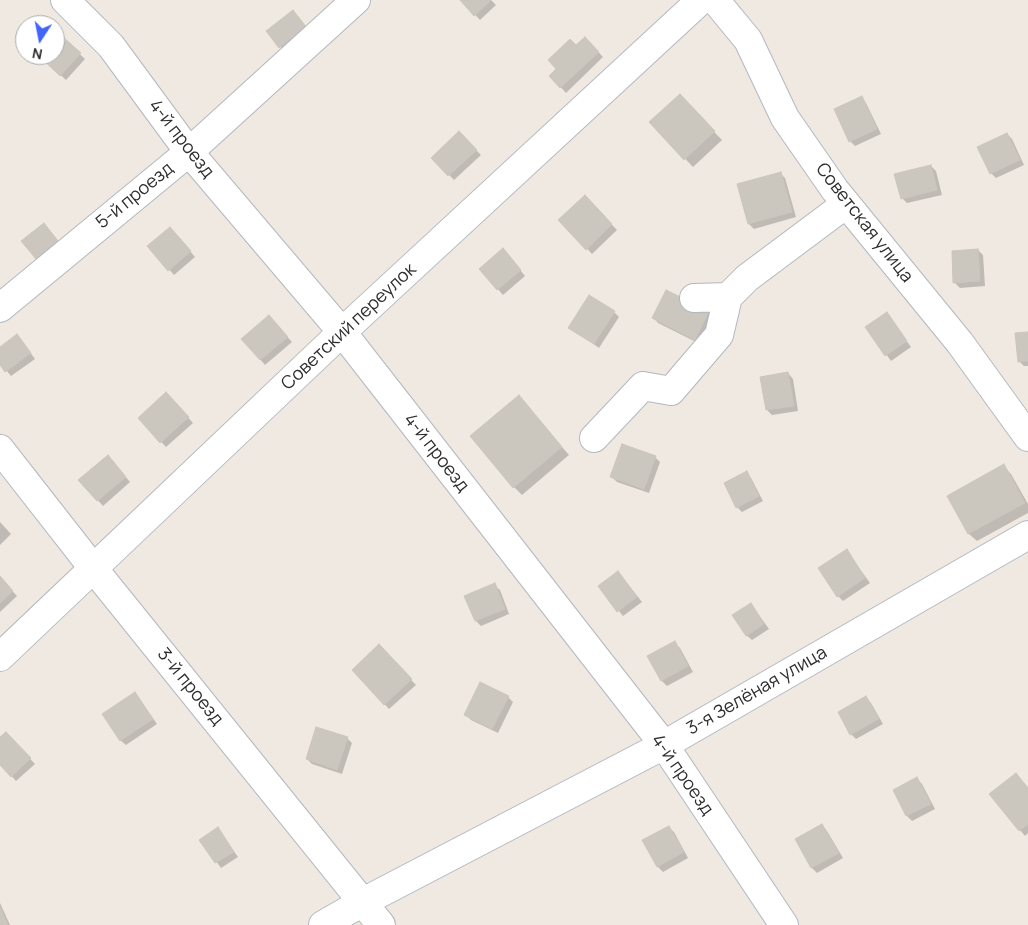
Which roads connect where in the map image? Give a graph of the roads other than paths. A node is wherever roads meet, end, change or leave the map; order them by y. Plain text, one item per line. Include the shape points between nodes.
1 (65, 0) edge
2 (356, 0) edge
3 (701, 0) edge
4 (715, 0) edge
5 (189, 152) junction
6 (846, 204) junction
7 (728, 297) junction
8 (694, 298) dead end
9 (0, 308) edge
10 (342, 332) junction
11 (1028, 437) edge
12 (594, 438) dead end
13 (0, 449) edge
14 (1028, 535) edge
15 (93, 568) junction
16 (0, 657) edge
17 (664, 745) junction
18 (363, 902) junction
19 (323, 925) edge
20 (381, 925) edge
21 (784, 925) edge

1 - 5 street, 4-й проезд via 111,46
2 - 5 street, 5-й проезд
3 - 10 street, Советский переулок
4 - 6 street, Советская улица via 748,40 785,118
5 - 9 street, 5-й проезд
5 - 10 street, 4-й проезд
6 - 7 street via 747,278
6 - 11 street, Советская улица via 960,343
7 - 8 street
7 - 12 street via 719,336 671,391 643,386
10 - 15 street, Советский переулок
10 - 17 street, 4-й проезд
13 - 15 street, 3-й проезд
14 - 17 street, 3-я Зелёная улица
15 - 16 street, Советский переулок
15 - 18 street, 3-й проезд
17 - 18 street, 3-я Зелёная улица
17 - 21 street, 4-й проезд
18 - 19 street, 3-я Зелёная улица
18 - 20 street, 3-й проезд

